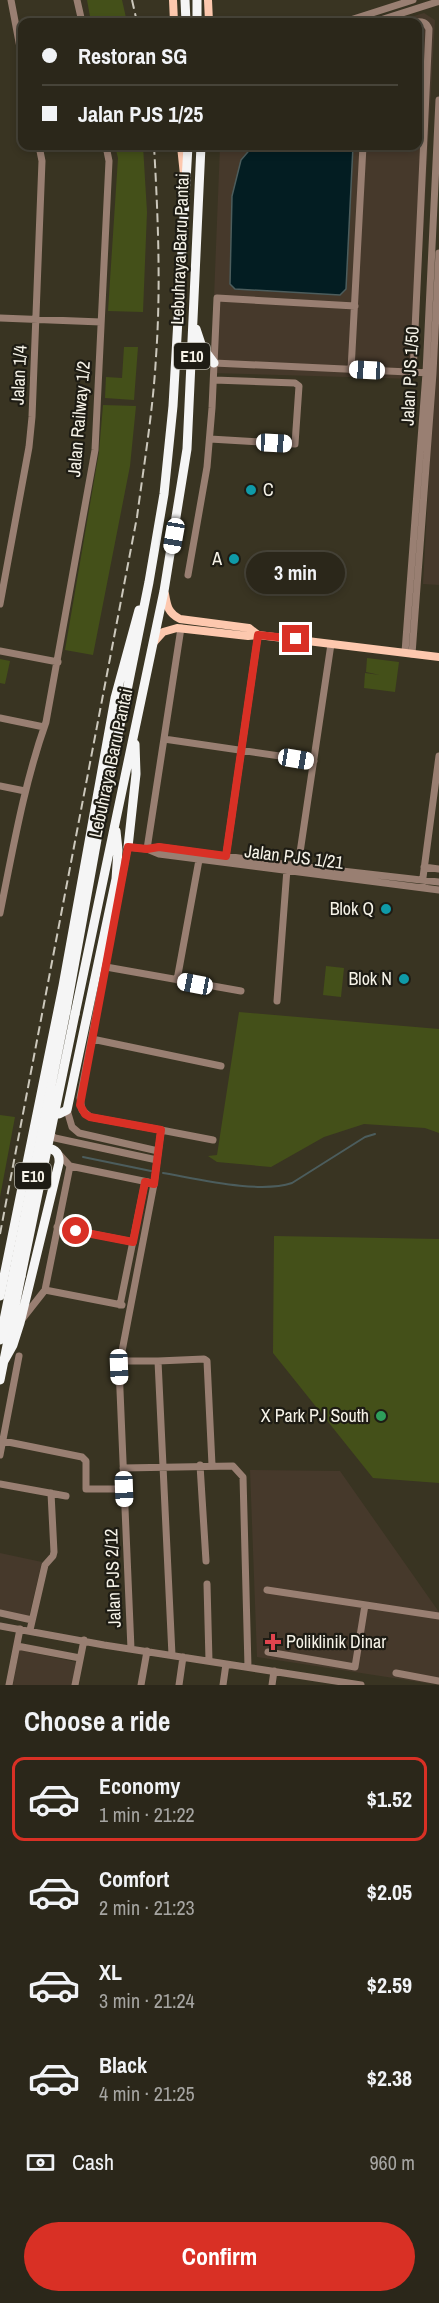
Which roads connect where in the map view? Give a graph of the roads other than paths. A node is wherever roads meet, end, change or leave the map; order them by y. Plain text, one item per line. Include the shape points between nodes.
1 (11, 0) edge
2 (77, 0) edge
3 (173, 0) edge
4 (185, 0) edge
5 (196, 0) edge
6 (208, 0) edge
7 (413, 0) edge
8 (437, 2) edge
9 (80, 18) edge
10 (174, 18) edge
11 (186, 18) edge
12 (198, 18) edge
13 (209, 18) edge
14 (368, 18) edge
15 (387, 18) edge
16 (422, 21) edge
17 (18, 37) edge
18 (439, 100) edge
19 (40, 150) edge
20 (107, 150) edge
21 (181, 150) edge
22 (188, 150) edge
23 (201, 150) edge
24 (363, 150) edge
25 (185, 182) junction
26 (419, 228) junction
27 (436, 229) edge
28 (439, 253) edge
29 (355, 306) junction
30 (0, 318) edge
31 (37, 320) junction
32 (101, 322) junction
33 (194, 324) junction
34 (214, 363) junction
35 (351, 370) junction
36 (413, 373) junction
37 (429, 373) junction
38 (214, 380) junction
39 (210, 439) junction
40 (188, 574) dead end
41 (149, 582) junction
42 (164, 591) junction
43 (0, 604) edge
44 (181, 628) junction
45 (258, 635) junction
46 (153, 642) junction
47 (331, 644) junction
48 (0, 651) edge
49 (408, 653) junction
50 (439, 657) edge
51 (58, 662) junction
52 (0, 718) edge
53 (44, 727) junction
54 (135, 729) junction
55 (164, 739) junction
56 (241, 751) junction
57 (439, 756) edge
58 (314, 762) junction
59 (0, 786) edge
60 (25, 791) junction
61 (114, 823) junction
62 (128, 847) junction
63 (147, 849) junction
64 (226, 856) junction
65 (199, 860) junction
66 (298, 866) junction
67 (424, 867) junction
68 (287, 868) junction
69 (439, 869) edge
70 (439, 882) edge
71 (422, 884) junction
72 (439, 890) edge
73 (0, 913) edge
74 (106, 967) junction
75 (177, 980) junction
76 (241, 991) dead end
77 (276, 1001) dead end
78 (92, 1039) junction
79 (221, 1066) dead end
80 (42, 1093) junction
81 (67, 1110) junction
82 (161, 1130) junction
83 (213, 1140) dead end
84 (158, 1150) junction
85 (59, 1154) junction
86 (157, 1160) junction
87 (28, 1161) junction
88 (70, 1166) junction
89 (145, 1182) junction
90 (154, 1184) junction
91 (57, 1227) junction
92 (133, 1242) junction
93 (45, 1290) junction
94 (0, 1296) edge
95 (120, 1305) junction
96 (131, 1307) junction
97 (20, 1323) junction
98 (0, 1340) edge
99 (19, 1356) dead end
100 (4, 1361) junction
101 (119, 1361) junction
102 (158, 1361) junction
103 (0, 1380) edge
104 (3, 1441) junction
105 (0, 1455) edge
106 (200, 1465) junction
107 (212, 1465) junction
108 (163, 1466) junction
109 (123, 1468) junction
110 (0, 1484) edge
111 (124, 1489) junction
112 (51, 1493) junction
113 (66, 1496) dead end
114 (206, 1561) dead end
115 (207, 1584) dead end
116 (267, 1590) dead end
117 (365, 1605) junction
118 (0, 1613) edge
119 (439, 1616) edge
120 (32, 1620) junction
121 (0, 1626) edge
122 (20, 1629) junction
123 (30, 1630) junction
124 (84, 1640) junction
125 (17, 1646) junction
126 (131, 1649) junction
127 (147, 1651) junction
128 (268, 1652) dead end
129 (172, 1655) junction
130 (183, 1657) junction
131 (80, 1658) junction
132 (209, 1661) junction
133 (226, 1664) junction
134 (249, 1667) junction
135 (274, 1671) junction
136 (396, 1673) dead end
137 (439, 1681) edge
138 (323, 1682) edge
139 (9, 1685) edge
140 (75, 1685) edge
141 (141, 1685) edge
142 (178, 1685) edge
143 (223, 1685) edge
144 (272, 1685) edge
145 (361, 1685) edge

1 - 17 street
2 - 9 street
3 - 10 main road
4 - 11 highway
5 - 12 highway
6 - 13 main road
7 - 14 street
8 - 15 street
16 - 26 street via 429,29
18 - 27 street, Jalan PJS 1/50
19 - 31 street, Jalan 1/4
20 - 32 street, Jalan Railway 1/2 via 110,161
21 - 25 main road
22 - 25 highway, Lebuhraya Baru Pantai / E10
23 - 33 highway, Lebuhraya Baru Pantai / E10
24 - 29 street
25 - 41 highway, Lebuhraya Baru Pantai / E10 via 173,406
26 - 27 street
26 - 36 street
27 - 37 street, Jalan PJS 1/50
28 - 37 street, Jalan PJS 1/50
29 - 34 street via 217,298
29 - 35 street
30 - 31 street
31 - 32 street
31 - 43 street, Jalan 1/4 via 29,447
32 - 51 street, Jalan Railway 1/2 via 95,450
33 - 34 highway via 202,347
33 - 42 highway, Lebuhraya Baru Pantai / E10 via 187,449
34 - 35 street
34 - 38 street
35 - 36 street
36 - 37 street
37 - 49 street, Jalan PJS 1/50
38 - 39 street
38 - 39 street via 299,386 295,444
39 - 40 street
41 - 80 highway via 115,698
41 - 98 highway, Lebuhraya Baru Pantai / E10, bridge
42 - 45 main road via 173,616 249,628
42 - 46 highway, Lebuhraya Baru Pantai / E10
44 - 45 main road
44 - 46 main road via 163,632
44 - 55 street
45 - 47 main road
45 - 56 street
46 - 54 highway, Lebuhraya Baru Pantai / E10
47 - 49 main road
47 - 58 street
48 - 51 street
49 - 50 main road
51 - 53 street, Jalan Railway 1/2
52 - 53 street
53 - 60 street, Jalan Railway 1/2
54 - 61 highway, Lebuhraya Baru Pantai / E10
54 - 62 highway via 136,774
55 - 56 street
55 - 63 street
56 - 58 street
56 - 64 street
57 - 67 street
58 - 66 street
59 - 60 street
60 - 73 street, Jalan Railway 1/2
61 - 81 highway via 118,850 116,879
61 - 100 highway, Lebuhraya Baru Pantai / E10, bridge
62 - 63 street, Jalan PJS 1/21
62 - 74 street
63 - 64 street, Jalan PJS 1/21 via 159,847
63 - 65 street, Jalan PJS 1/21
64 - 68 street, Jalan PJS 1/21
65 - 68 street, Jalan PJS 1/21
65 - 75 street
66 - 68 street, Jalan PJS 1/21
66 - 71 street, Jalan PJS 1/21
67 - 69 street
67 - 71 street
68 - 71 street, Jalan PJS 1/21
68 - 77 street
70 - 71 street, Jalan PJS 1/21
71 - 72 street, Jalan PJS 1/21
74 - 75 street
74 - 78 street
75 - 76 street
78 - 79 street
78 - 82 street via 80,1098 82,1110 90,1117
80 - 81 highway via 50,1112 59,1114
80 - 86 street via 42,1126 56,1138
80 - 87 highway
81 - 84 street via 72,1127 80,1133
82 - 83 street
82 - 84 street, Jalan PJS 2/12
84 - 86 street, Jalan PJS 2/12
85 - 87 highway via 42,1147 32,1152
85 - 88 street
85 - 97 highway
86 - 90 street, Jalan PJS 2/12
87 - 94 highway
88 - 89 street
88 - 91 street
89 - 90 street
89 - 92 street
90 - 96 street, Jalan PJS 2/12
91 - 92 street
91 - 93 street
92 - 95 street
93 - 95 street
93 - 97 street
95 - 96 street
96 - 101 street, Jalan PJS 2/12
97 - 100 highway
99 - 104 street
100 - 103 highway, Lebuhraya Baru Pantai / E10
101 - 102 street
101 - 109 street, Jalan PJS 2/12
102 - 107 street via 207,1361
102 - 108 street
104 - 105 street
104 - 111 street via 82,1457 86,1461 86,1489
106 - 107 street
106 - 108 street
106 - 114 street
107 - 134 street via 234,1466 244,1478
108 - 109 street
108 - 129 street
109 - 111 street, Jalan PJS 2/12
110 - 112 street
111 - 126 street, Jalan PJS 2/12
112 - 113 street
112 - 120 street via 54,1552 45,1566
115 - 132 street
116 - 117 street
117 - 119 street
117 - 128 street via 355,1667
118 - 120 street
120 - 123 street
121 - 122 street
122 - 123 street
122 - 125 street
123 - 124 street
124 - 126 street
124 - 131 street
125 - 131 street
125 - 139 street
126 - 127 street
127 - 129 street
127 - 141 street
129 - 130 street
130 - 132 street
130 - 142 street
131 - 140 street
132 - 133 street
133 - 134 street
133 - 143 street
134 - 135 street
135 - 138 street
135 - 144 street
136 - 137 street
138 - 145 street

